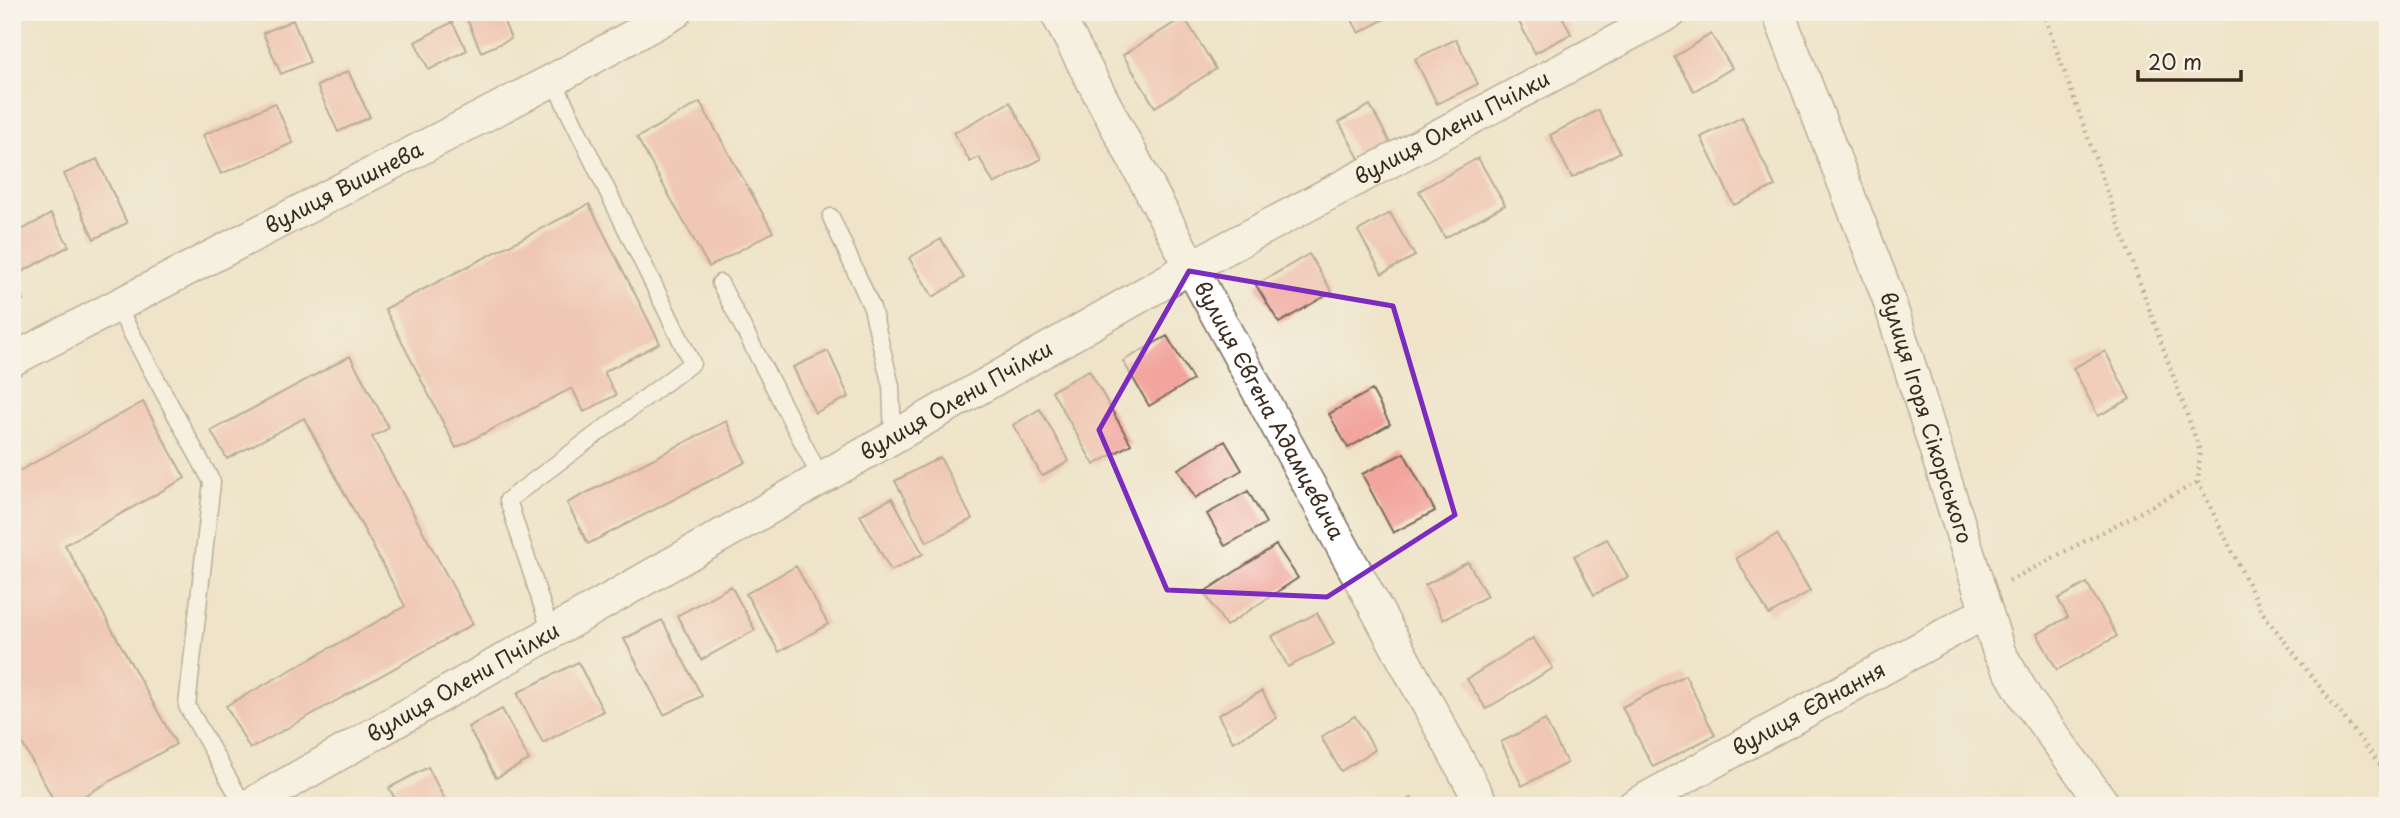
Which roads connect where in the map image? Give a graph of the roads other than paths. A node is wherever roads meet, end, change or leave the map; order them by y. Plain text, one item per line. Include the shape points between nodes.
1 (676, 12) edge
2 (1056, 12) edge
3 (1671, 12) edge
4 (1778, 12) edge
5 (553, 80) junction
6 (831, 217) dead end
7 (1191, 267) junction
8 (720, 283) dead end
9 (115, 308) junction
10 (12, 360) edge
11 (893, 438) junction
12 (821, 478) junction
13 (1983, 603) junction
14 (551, 633) junction
15 (246, 806) edge
16 (1483, 806) edge
17 (1633, 806) edge
18 (2105, 806) edge

1 - 5 street, вулиця Вишнева
2 - 7 street, вулиця Євгена Адамцевича
3 - 7 street, вулиця Олени Пчілки
4 - 13 street, вулиця Ігоря Сікорського via 1888,297
5 - 9 street, вулиця Вишнева
5 - 14 lane via 692,363 508,500
6 - 11 lane via 872,308 891,386
7 - 11 street, вулиця Олени Пчілки
7 - 16 street, вулиця Євгена Адамцевича
8 - 12 lane
9 - 10 street, вулиця Вишнева
9 - 15 lane via 212,482 187,706
11 - 12 street, вулиця Олени Пчілки
12 - 14 street, вулиця Олени Пчілки
13 - 17 street, вулиця Єднання
13 - 18 street, вулиця Ігоря Сікорського via 1999,652 2027,701
14 - 15 street, вулиця Олени Пчілки

